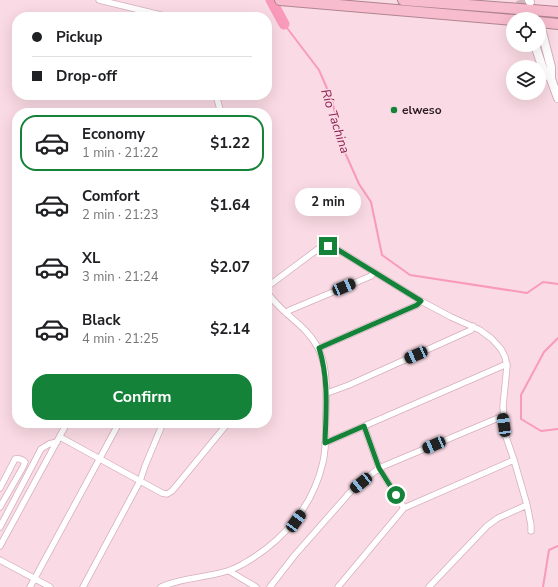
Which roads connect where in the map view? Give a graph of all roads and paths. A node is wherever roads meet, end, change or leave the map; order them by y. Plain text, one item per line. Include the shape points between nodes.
1 (99, 0) edge
2 (280, 0) edge
3 (403, 0) edge
4 (348, 3) edge
5 (148, 12) edge
6 (558, 12) edge
7 (506, 19) edge
8 (558, 24) edge
9 (546, 26) edge
10 (546, 49) edge
11 (538, 52) edge
12 (551, 79) junction
13 (558, 98) edge
14 (374, 272) junction
15 (272, 283) edge
16 (272, 299) edge
17 (421, 301) junction
18 (286, 313) junction
19 (473, 326) junction
20 (319, 348) junction
21 (507, 364) junction
22 (326, 392) junction
23 (503, 416) junction
24 (364, 426) junction
25 (64, 428) edge
26 (116, 428) edge
27 (161, 428) edge
28 (224, 428) edge
29 (58, 440) junction
30 (325, 443) junction
31 (99, 460) junction
32 (514, 460) junction
33 (379, 468) junction
34 (140, 481) junction
35 (0, 488) edge
36 (527, 505) junction
37 (0, 507) edge
38 (404, 508) junction
39 (0, 527) edge
40 (531, 530) dead end
41 (0, 546) edge
42 (0, 560) edge
43 (229, 571) junction
44 (34, 579) junction
45 (30, 587) edge
46 (50, 587) edge
47 (83, 587) edge
48 (161, 587) edge
49 (256, 587) edge
50 (270, 587) edge
51 (338, 587) edge
52 (429, 587) edge

1 - 5 street
2 - 4 highway via 320,4
3 - 6 highway
4 - 7 highway
8 - 9 highway
10 - 12 street
11 - 12 street
12 - 13 street
14 - 15 street via 335,248 325,246
14 - 17 street
14 - 18 street via 371,276
16 - 18 street
17 - 19 street
17 - 20 street
18 - 20 street via 306,329
19 - 21 street via 497,344
19 - 22 street via 471,330 349,385
20 - 22 street via 325,371
21 - 23 street
21 - 24 street
22 - 30 street
23 - 32 street via 505,434
23 - 33 street
24 - 30 street
24 - 33 street
25 - 29 street
26 - 31 street
27 - 34 street
28 - 34 street via 172,491 162,493
29 - 31 street
29 - 39 street via 41,449
29 - 41 street
30 - 43 street via 319,476 305,508 296,521 266,548
31 - 34 street
31 - 44 street
32 - 36 street
32 - 38 street
33 - 38 street
33 - 50 street via 352,490
34 - 47 street
35 - 37 street via 15,459 25,462
36 - 40 street
36 - 52 street via 487,526
38 - 51 street
42 - 44 street
43 - 48 street via 171,582
43 - 49 street
44 - 45 street
44 - 46 street

